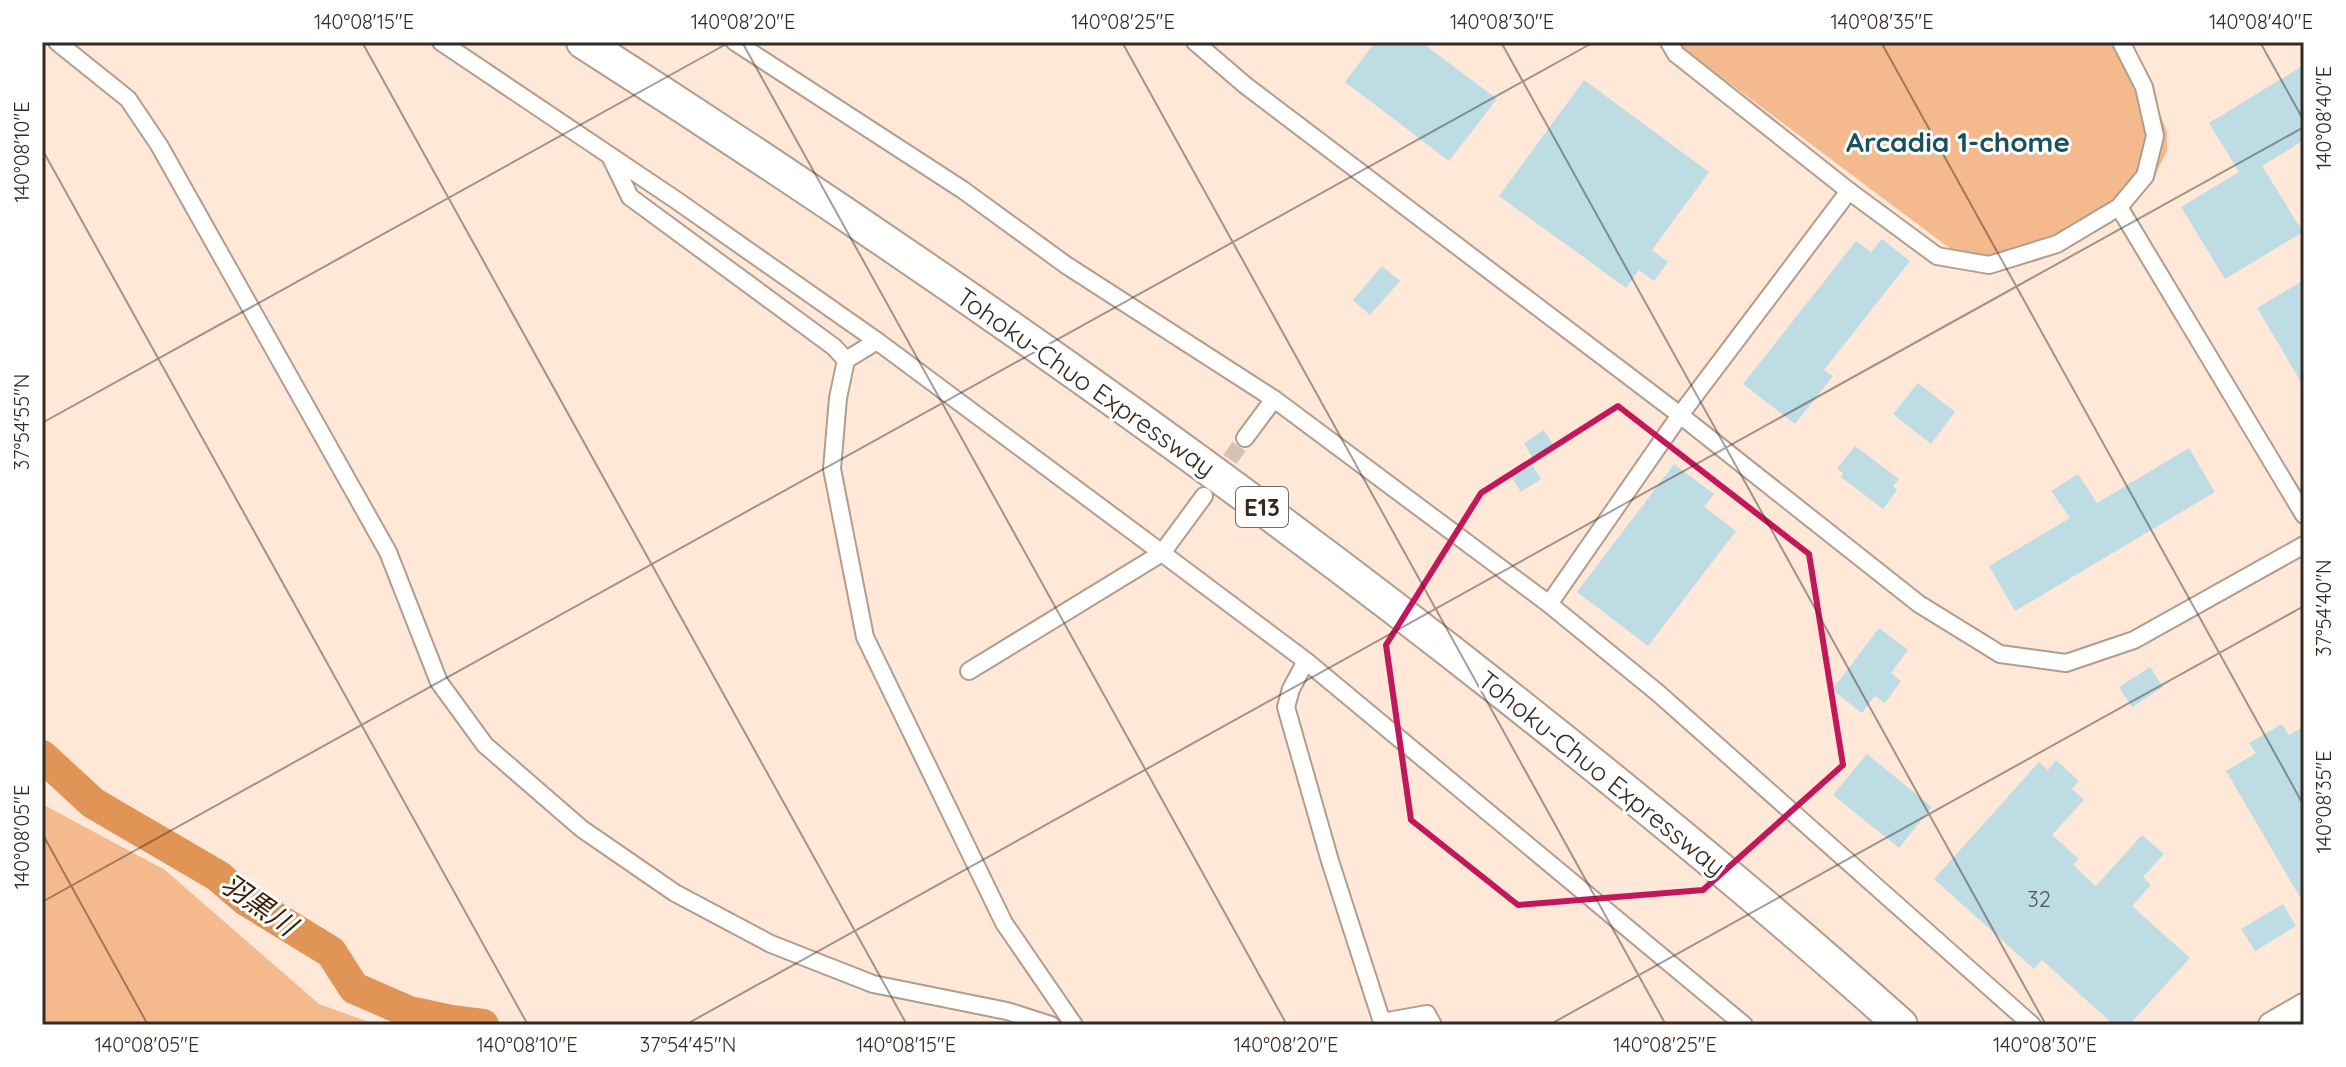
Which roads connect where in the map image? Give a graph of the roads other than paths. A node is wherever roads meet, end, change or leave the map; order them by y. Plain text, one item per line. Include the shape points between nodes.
1 (57, 42) edge
2 (441, 42) edge
3 (583, 42) edge
4 (618, 42) edge
5 (735, 42) edge
6 (1195, 42) edge
7 (1669, 42) edge
8 (2121, 42) edge
9 (610, 156) junction
10 (1849, 191) junction
11 (2119, 207) junction
12 (877, 341) junction
13 (846, 360) junction
14 (1274, 399) junction
15 (1680, 415) junction
16 (1245, 438) tunnel mouth
17 (1204, 496) tunnel mouth
18 (2304, 515) edge
19 (2304, 545) edge
20 (1162, 553) junction
21 (1549, 604) junction
22 (1306, 661) junction
23 (969, 671) dead end
24 (2304, 1006) edge
25 (1051, 1025) edge
26 (1074, 1025) edge
27 (1433, 1025) edge
28 (1744, 1025) edge
29 (1901, 1025) edge
30 (1927, 1025) edge
31 (2032, 1025) edge
32 (2271, 1025) edge

1 - 25 street via 128,99 159,145 388,552 439,682 485,745 582,829 675,893 771,944 873,984
2 - 9 street
3 - 29 highway, Tohoku-Chuo Expressway / E13 via 1104,391 1305,539 1649,807
4 - 30 highway, Tohoku-Chuo Expressway / E13 via 1096,362 1296,511 1673,806
5 - 14 street
6 - 15 street
7 - 10 street via 1676,54
8 - 11 street via 2144,87 2155,136 2145,176
9 - 12 street
9 - 13 street via 630,197
10 - 11 street via 1937,256 1989,265 2057,244
10 - 15 street
11 - 18 street
12 - 13 street
12 - 20 street
13 - 26 street via 832,469 865,637 1004,923
14 - 16 street
14 - 21 street
15 - 19 street via 1919,604 2000,654 2066,663 2134,640
15 - 21 street
17 - 20 street
20 - 22 street
20 - 23 street
21 - 31 street via 1670,703
22 - 27 street via 1286,707 1382,1022 1427,1014
22 - 28 street
24 - 32 street

